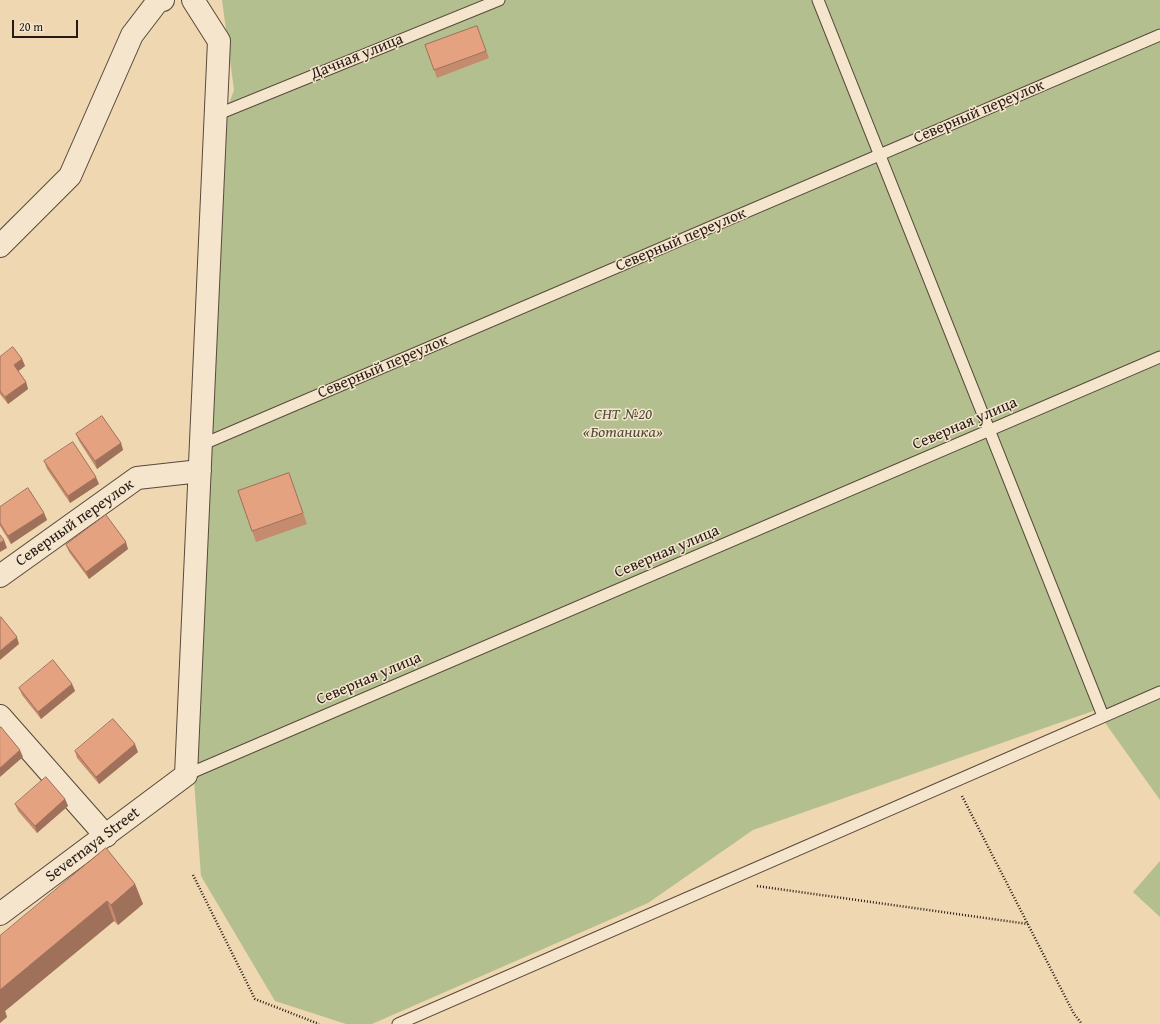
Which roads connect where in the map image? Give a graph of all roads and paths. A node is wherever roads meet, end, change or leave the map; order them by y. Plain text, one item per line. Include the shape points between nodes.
1 (163, 0) edge
2 (193, 0) edge
3 (499, 0) edge
4 (818, 0) edge
5 (1160, 35) edge
6 (216, 114) junction
7 (880, 155) junction
8 (0, 246) edge
9 (1160, 357) edge
10 (989, 431) junction
11 (201, 445) junction
12 (200, 471) junction
13 (0, 576) edge
14 (1160, 692) edge
15 (0, 716) edge
16 (1103, 716) junction
17 (186, 775) junction
18 (954, 781) junction
19 (106, 836) junction
20 (193, 875) dead end
21 (724, 882) junction
22 (0, 914) edge
23 (1028, 924) junction
24 (319, 1024) edge
25 (398, 1024) edge
26 (1082, 1024) edge

1 - 8 street via 158,1 132,35 70,176
2 - 6 street via 219,41
3 - 6 lane, Дачная улица
4 - 7 lane
5 - 7 lane, Северный переулок
6 - 11 street
7 - 10 lane
7 - 11 lane, Северный переулок
9 - 10 lane, Северная улица
10 - 16 lane
10 - 17 lane, Северная улица
11 - 12 street
12 - 13 street, Северный переулок via 137,478
12 - 17 street
14 - 16 lane
15 - 19 street
16 - 18 lane
17 - 19 street, Severnaya Street
18 - 21 lane
18 - 23 path
19 - 22 street, Severnaya Street
20 - 24 path via 255,999
21 - 23 path
21 - 25 lane
23 - 26 path via 1074,1014

